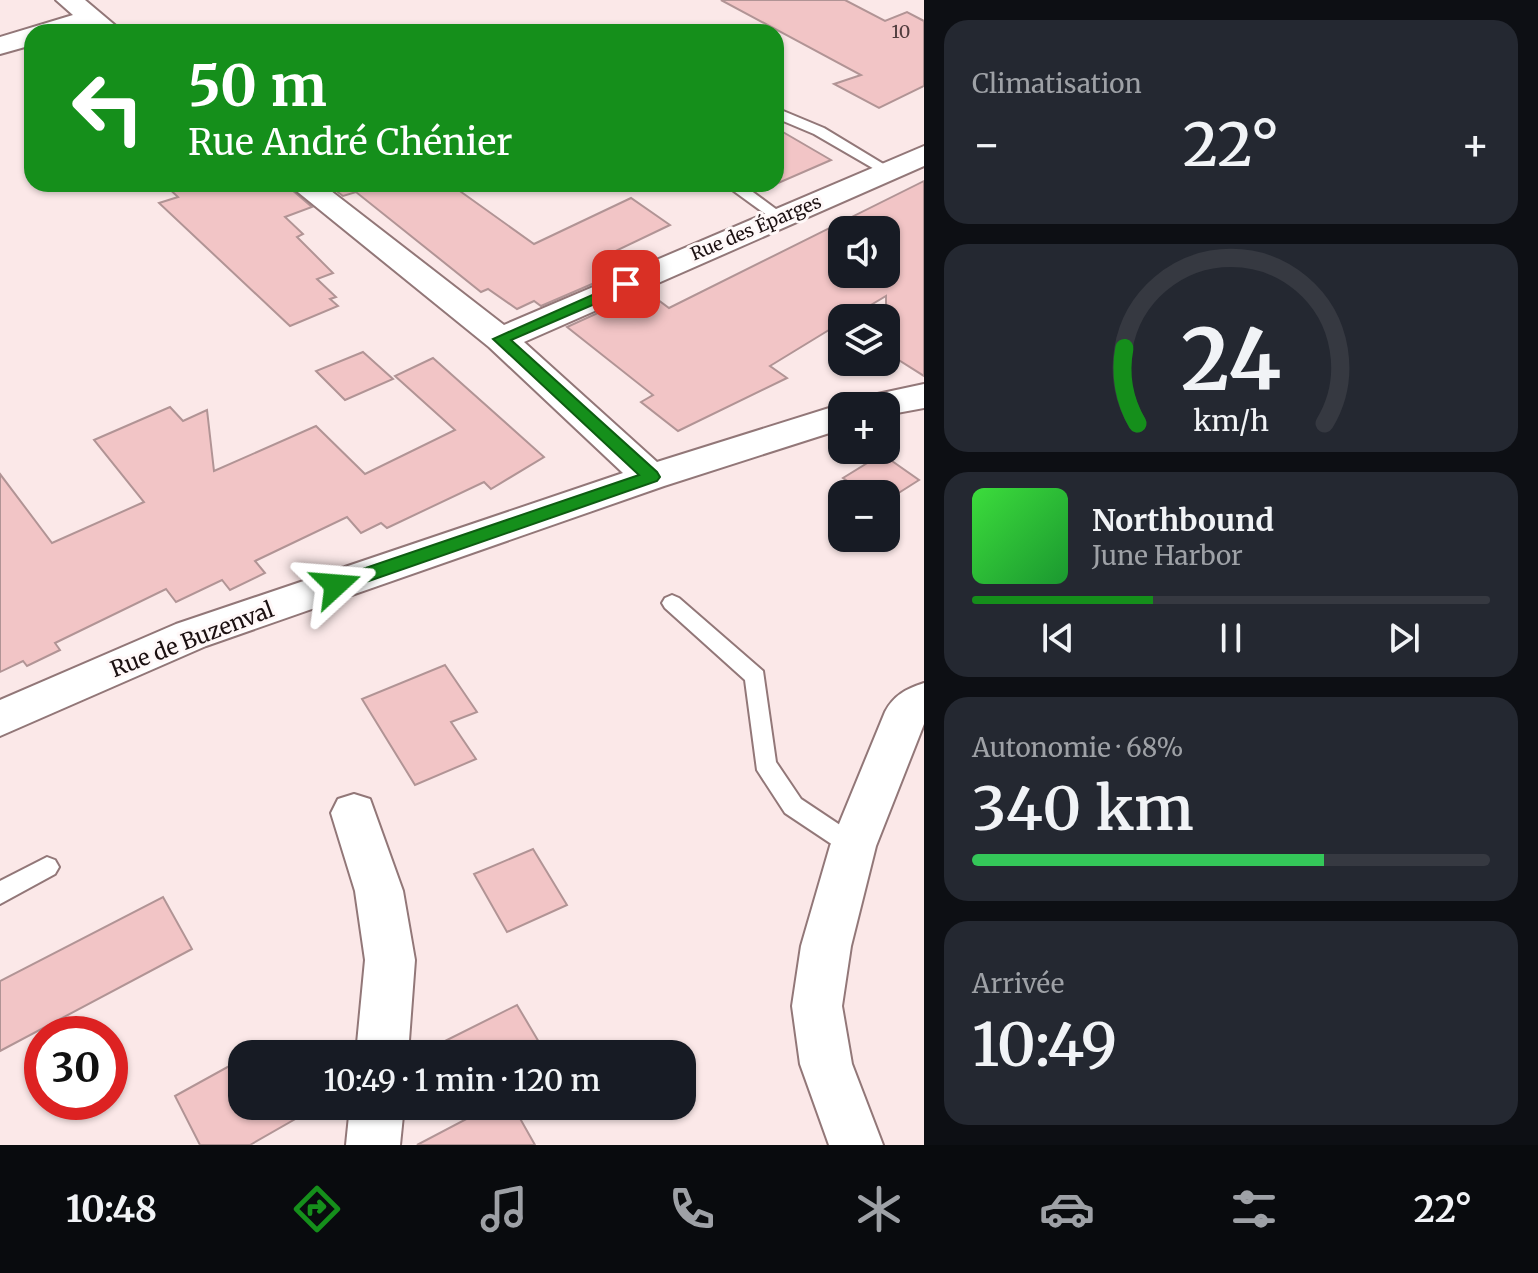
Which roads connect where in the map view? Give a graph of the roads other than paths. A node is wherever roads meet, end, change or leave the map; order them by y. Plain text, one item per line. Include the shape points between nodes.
1 (69, 0) edge
2 (100, 24) edge
3 (24, 38) edge
4 (0, 46) edge
5 (784, 116) edge
6 (924, 155) edge
7 (888, 171) junction
8 (313, 192) edge
9 (743, 192) edge
10 (780, 218) junction
11 (501, 339) junction
12 (924, 396) edge
13 (900, 401) edge
14 (828, 420) edge
15 (651, 477) junction
16 (672, 603) dead end
17 (924, 700) edge
18 (0, 719) edge
19 (354, 813) dead end
20 (853, 846) junction
21 (47, 867) dead end
22 (0, 893) edge
23 (383, 1040) edge
24 (376, 1120) edge
25 (373, 1145) edge
26 (856, 1145) edge

1 - 2 street
3 - 4 street
5 - 7 lane
6 - 7 street, Rue des Éparges
7 - 10 street, Rue des Éparges
8 - 11 street
9 - 10 lane
10 - 11 street, Rue des Éparges
11 - 15 street
12 - 13 street
14 - 15 street, Rue de Buzenval
15 - 18 street, Rue de Buzenval via 191,635
16 - 20 lane via 755,677 765,764 793,806
17 - 20 street via 907,712
19 - 23 street via 379,891 390,960
20 - 26 street via 826,946 817,1006 826,1064
21 - 22 lane
24 - 25 street

